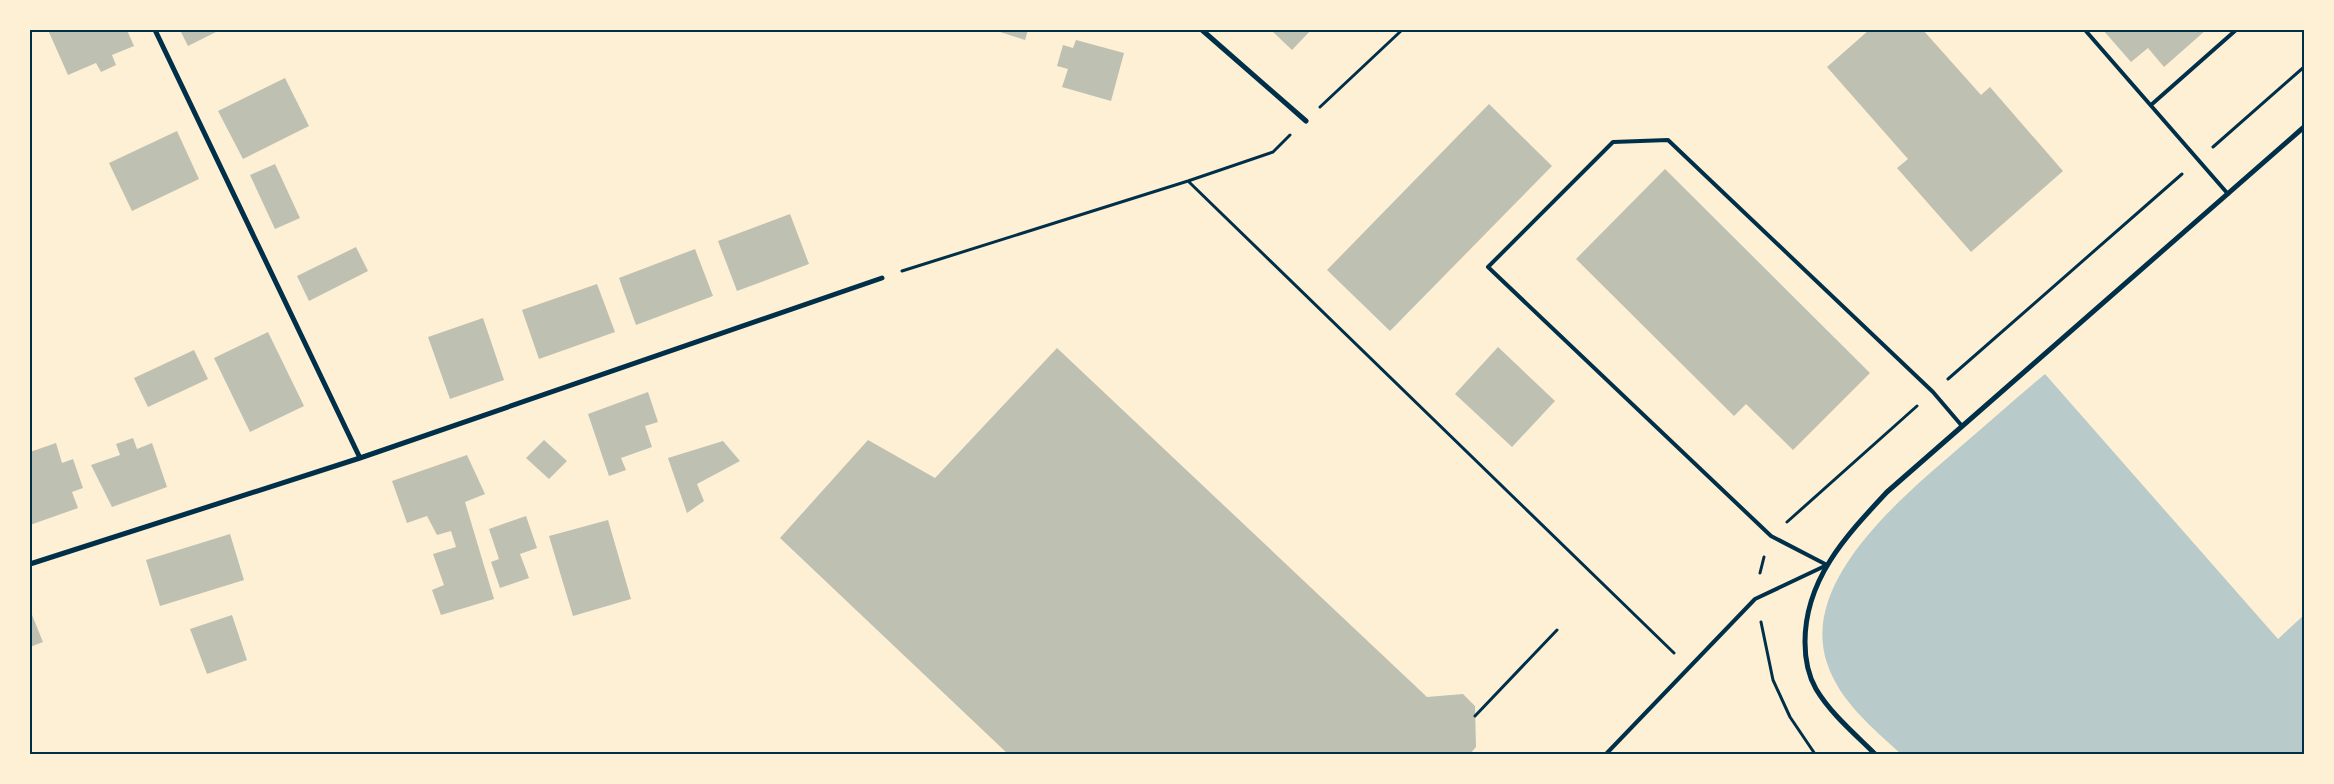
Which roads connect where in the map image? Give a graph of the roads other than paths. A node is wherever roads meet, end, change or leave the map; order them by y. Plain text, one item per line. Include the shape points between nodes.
1 (155, 30) edge
2 (1202, 30) edge
3 (2085, 30) edge
4 (2236, 30) edge
5 (2151, 105) junction
6 (1306, 121) road end
7 (2304, 127) edge
8 (2228, 194) junction
9 (882, 278) road end
10 (1962, 426) junction
11 (360, 458) junction
12 (30, 564) edge
13 (1827, 565) junction
14 (1606, 754) edge
15 (1875, 754) edge

1 - 11 street
2 - 6 street
3 - 5 lane
4 - 5 lane
5 - 8 lane
7 - 8 street
8 - 10 street
9 - 11 street
10 - 13 street via 1887,492 1855,526
10 - 13 lane via 1933,392 1668,140 1612,142 1488,267 1771,536
11 - 12 street
13 - 14 lane via 1755,599
13 - 15 street via 1812,595 1805,625 1805,658 1816,688 1838,718

